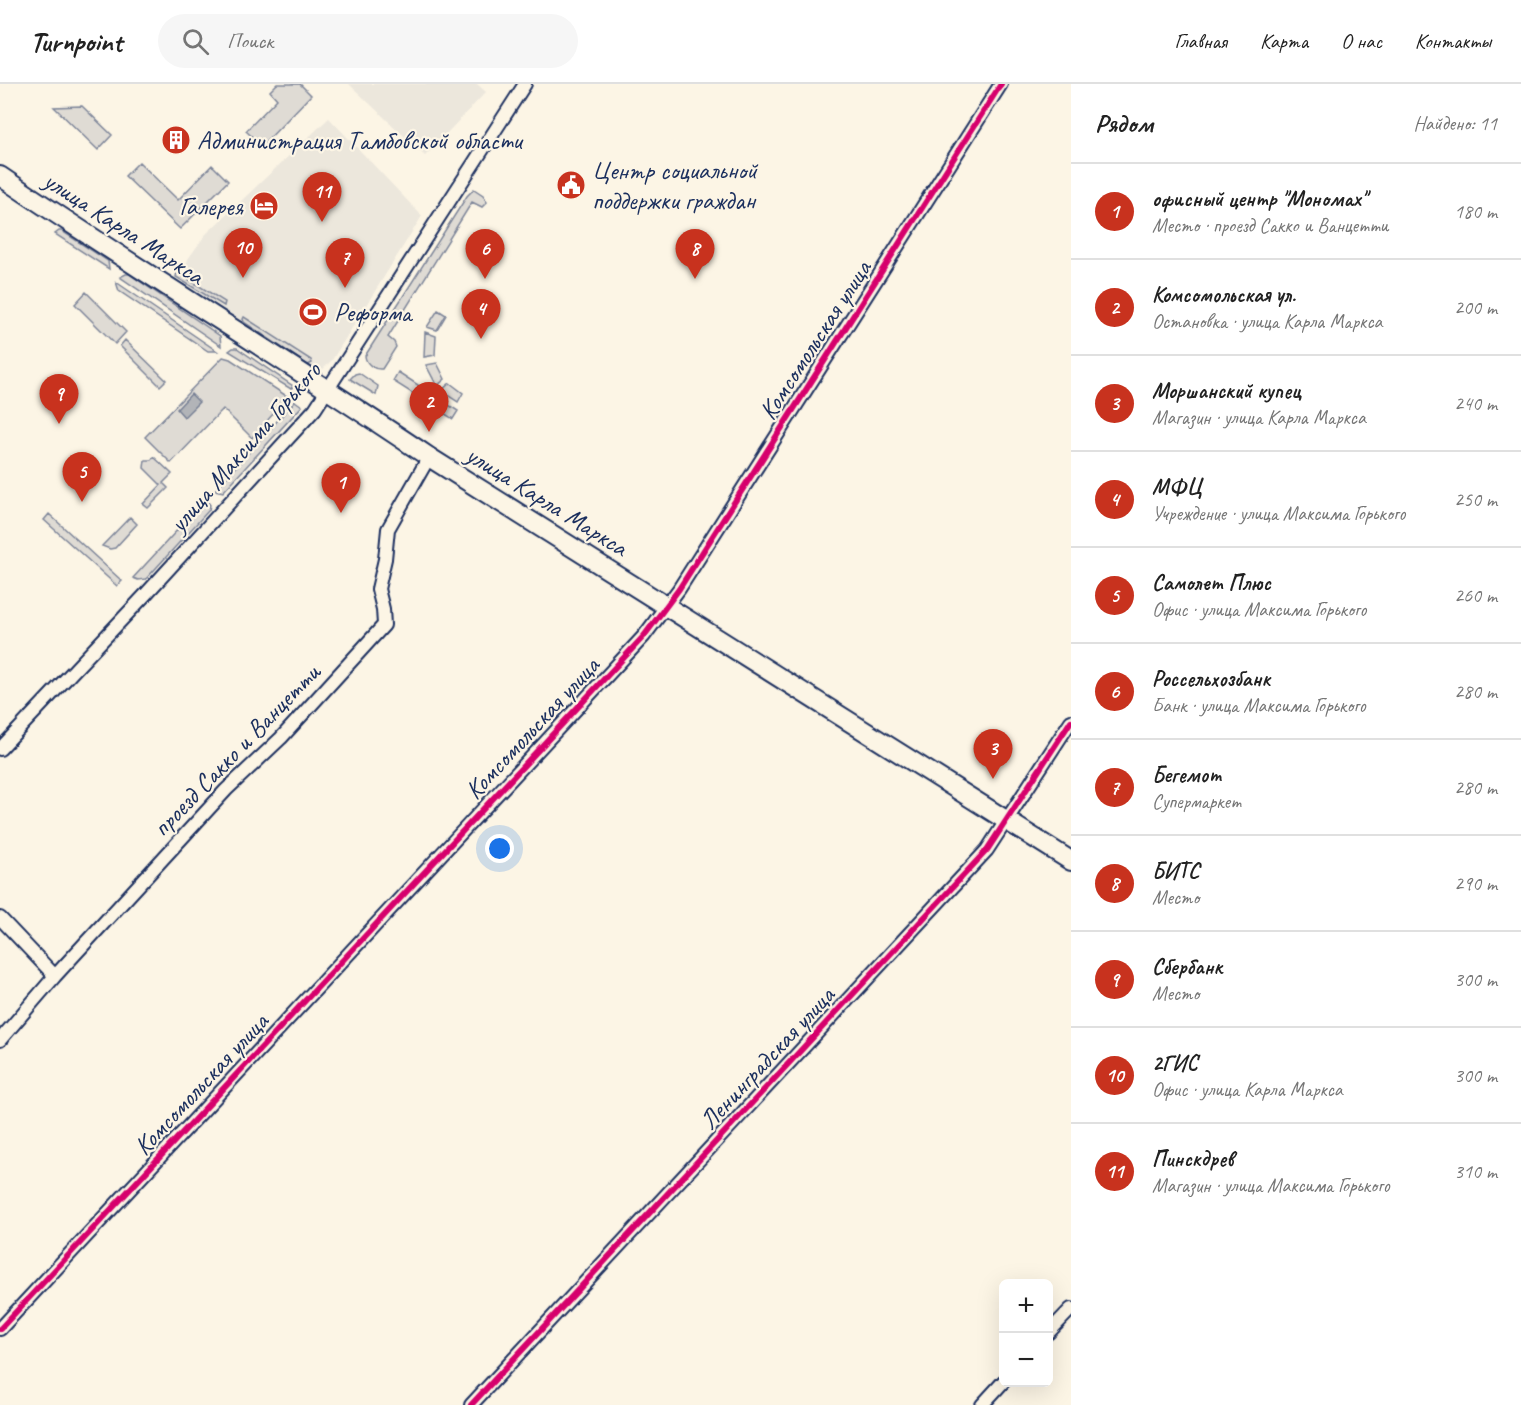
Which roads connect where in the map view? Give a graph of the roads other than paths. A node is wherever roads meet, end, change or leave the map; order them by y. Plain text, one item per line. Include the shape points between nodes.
1 (525, 84) edge
2 (1001, 84) edge
3 (0, 176) edge
4 (328, 389) junction
5 (429, 456) junction
6 (666, 606) junction
7 (1071, 721) edge
8 (0, 749) edge
9 (1007, 820) junction
10 (1071, 861) edge
11 (0, 918) edge
12 (55, 976) junction
13 (0, 1040) edge
14 (1071, 1309) edge
15 (1053, 1328) edge
16 (0, 1329) edge
17 (999, 1387) edge
18 (471, 1405) edge
19 (982, 1405) edge

1 - 4 street, улица Максима Горького
2 - 6 street, Комсомольская улица
3 - 4 main road, улица Карла Маркса via 131,265
4 - 5 main road, улица Карла Маркса
4 - 8 street, улица Максима Горького via 315,409 233,500
5 - 6 main road, улица Карла Маркса
5 - 12 street, проезд Сакко и Ванцетти via 388,529 378,589 384,625
6 - 9 main road, улица Карла Маркса
6 - 16 street, Комсомольская улица via 644,636
7 - 9 street, Ленинградская улица
9 - 10 main road, улица Карла Маркса
9 - 18 street, Ленинградская улица via 987,850
11 - 12 street
12 - 13 street, проезд Сакко и Ванцетти
14 - 15 street
17 - 19 street

